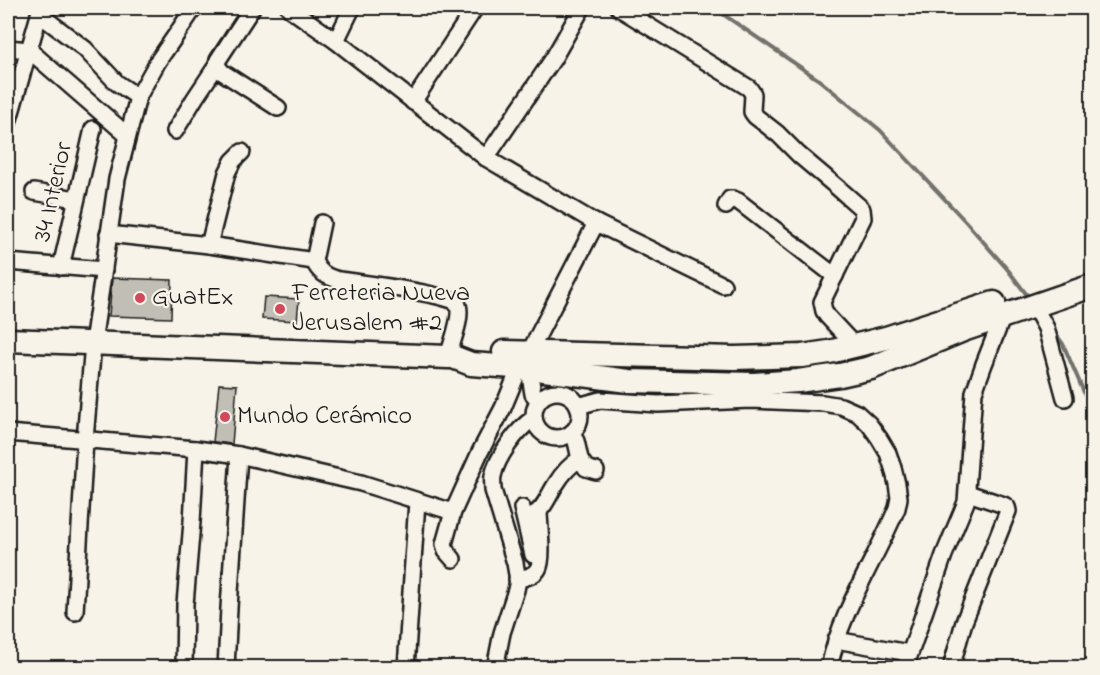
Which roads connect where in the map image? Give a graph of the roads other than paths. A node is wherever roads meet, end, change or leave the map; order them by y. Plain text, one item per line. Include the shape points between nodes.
1 (194, 8) edge
2 (252, 8) edge
3 (289, 8) edge
4 (352, 8) edge
5 (475, 8) edge
6 (582, 8) edge
7 (619, 8) edge
8 (40, 11) edge
9 (336, 41) junction
10 (8, 48) edge
11 (28, 50) junction
12 (217, 65) junction
13 (138, 97) junction
14 (413, 102) junction
15 (278, 108) dead end
16 (8, 123) edge
17 (93, 129) dead end
18 (175, 131) dead end
19 (127, 135) junction
20 (242, 152) dead end
21 (486, 158) junction
22 (34, 192) dead end
23 (76, 199) junction
24 (726, 206) dead end
25 (322, 223) dead end
26 (596, 224) junction
27 (108, 234) junction
28 (209, 245) junction
29 (314, 261) junction
30 (8, 262) edge
31 (61, 267) junction
32 (104, 270) junction
33 (1092, 270) edge
34 (835, 276) junction
35 (723, 285) dead end
36 (1092, 286) edge
37 (1025, 304) junction
38 (8, 340) edge
39 (93, 344) junction
40 (855, 346) junction
41 (450, 357) junction
42 (526, 363) junction
43 (595, 377) junction
44 (1065, 398) dead end
45 (538, 400) junction
46 (600, 400) junction
47 (700, 403) junction
48 (578, 406) junction
49 (723, 410) dead end
50 (534, 418) junction
51 (8, 433) edge
52 (571, 433) junction
53 (85, 440) junction
54 (196, 449) junction
55 (239, 455) junction
56 (580, 459) junction
57 (596, 471) dead end
58 (968, 493) junction
59 (417, 501) junction
60 (453, 512) junction
61 (453, 559) dead end
62 (518, 579) junction
63 (75, 612) dead end
64 (836, 640) junction
65 (907, 660) edge
66 (184, 668) edge
67 (226, 668) edge
68 (406, 668) edge
69 (495, 668) edge
70 (829, 668) edge
71 (951, 668) edge

1 - 13 street
2 - 12 street
3 - 9 street
4 - 9 street
5 - 14 street
6 - 21 street via 553,59
7 - 34 street via 749,88 755,117 860,206 863,218
8 - 11 street
8 - 13 street via 117,83
9 - 14 street
10 - 11 street
11 - 16 street
11 - 19 street
12 - 15 street
12 - 18 street
13 - 19 street
14 - 21 street
17 - 23 street, 34 Interior
19 - 27 street
20 - 28 street via 227,173
21 - 26 street
22 - 23 street
23 - 31 street, 34 Interior
24 - 34 street via 730,199 738,201
25 - 29 street
26 - 35 street
26 - 42 street
27 - 28 street
27 - 32 street
28 - 29 street
29 - 41 street via 319,271 331,278 456,301 459,310
30 - 31 street
31 - 32 street
32 - 39 street
33 - 37 highway
34 - 40 street via 823,306
36 - 37 highway
37 - 40 highway
37 - 43 highway via 871,368 819,379 732,384
37 - 44 street via 1039,315 1046,328
37 - 58 street via 984,364 974,392
38 - 39 highway
39 - 41 highway
39 - 53 street
40 - 42 highway via 772,358 645,357
41 - 42 highway via 471,364
42 - 43 highway
42 - 45 street
42 - 60 street
43 - 46 street
45 - 48 street via 561,392
45 - 50 street
46 - 47 street
46 - 48 street
47 - 49 street
47 - 64 street via 750,400 841,406 870,424 888,453 899,498 897,508
48 - 52 street via 579,421
50 - 52 street via 536,426 548,436 564,437
50 - 62 street via 513,438 492,479
51 - 53 street
52 - 56 street
53 - 54 street
53 - 63 street
54 - 55 street
54 - 66 street
55 - 59 street via 362,483
55 - 67 street
56 - 57 street via 586,468
56 - 62 street via 531,511 540,563 533,574
58 - 65 street
58 - 71 street via 1004,505 1008,511 964,622
59 - 60 street
59 - 68 street
60 - 61 street via 444,544
62 - 69 street
64 - 65 street
64 - 70 street

